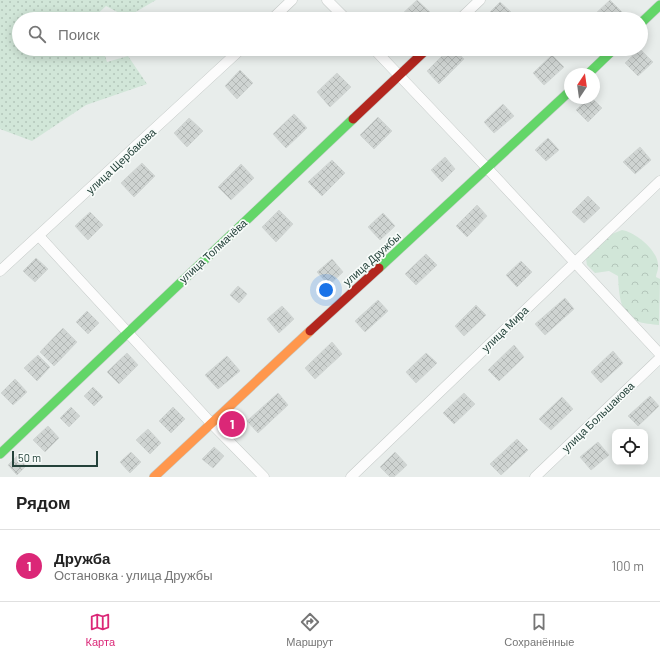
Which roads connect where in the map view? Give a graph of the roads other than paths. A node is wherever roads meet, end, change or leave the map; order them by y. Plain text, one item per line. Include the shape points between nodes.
1 (292, 0) edge
2 (327, 0) edge
3 (480, 0) edge
4 (660, 5) edge
5 (279, 12) edge
6 (339, 12) edge
7 (467, 12) edge
8 (648, 16) edge
9 (233, 56) edge
10 (381, 56) edge
11 (419, 56) edge
12 (607, 56) edge
13 (594, 68) edge
14 (399, 75) junction
15 (564, 97) edge
16 (488, 169) junction
17 (660, 181) edge
18 (39, 236) junction
19 (574, 263) junction
20 (0, 271) edge
21 (127, 332) junction
22 (660, 354) edge
23 (660, 358) edge
24 (211, 423) junction
25 (0, 454) edge
26 (154, 477) edge
27 (264, 477) edge
28 (350, 477) edge
29 (535, 477) edge

1 - 5 street
2 - 6 street
3 - 7 street
4 - 8 street
9 - 18 street, улица Щербакова
10 - 14 street
11 - 14 street, улица Толмачёва
12 - 13 street
14 - 16 street
14 - 21 street, улица Толмачёва
15 - 16 street, улица Дружбы
16 - 19 street
16 - 24 street, улица Дружбы
17 - 19 street, улица Мира
18 - 20 street, улица Щербакова
18 - 21 street
19 - 22 street
19 - 28 street, улица Мира
21 - 24 street
21 - 25 street, улица Толмачёва
23 - 29 street, улица Большакова
24 - 26 street, улица Дружбы
24 - 27 street

